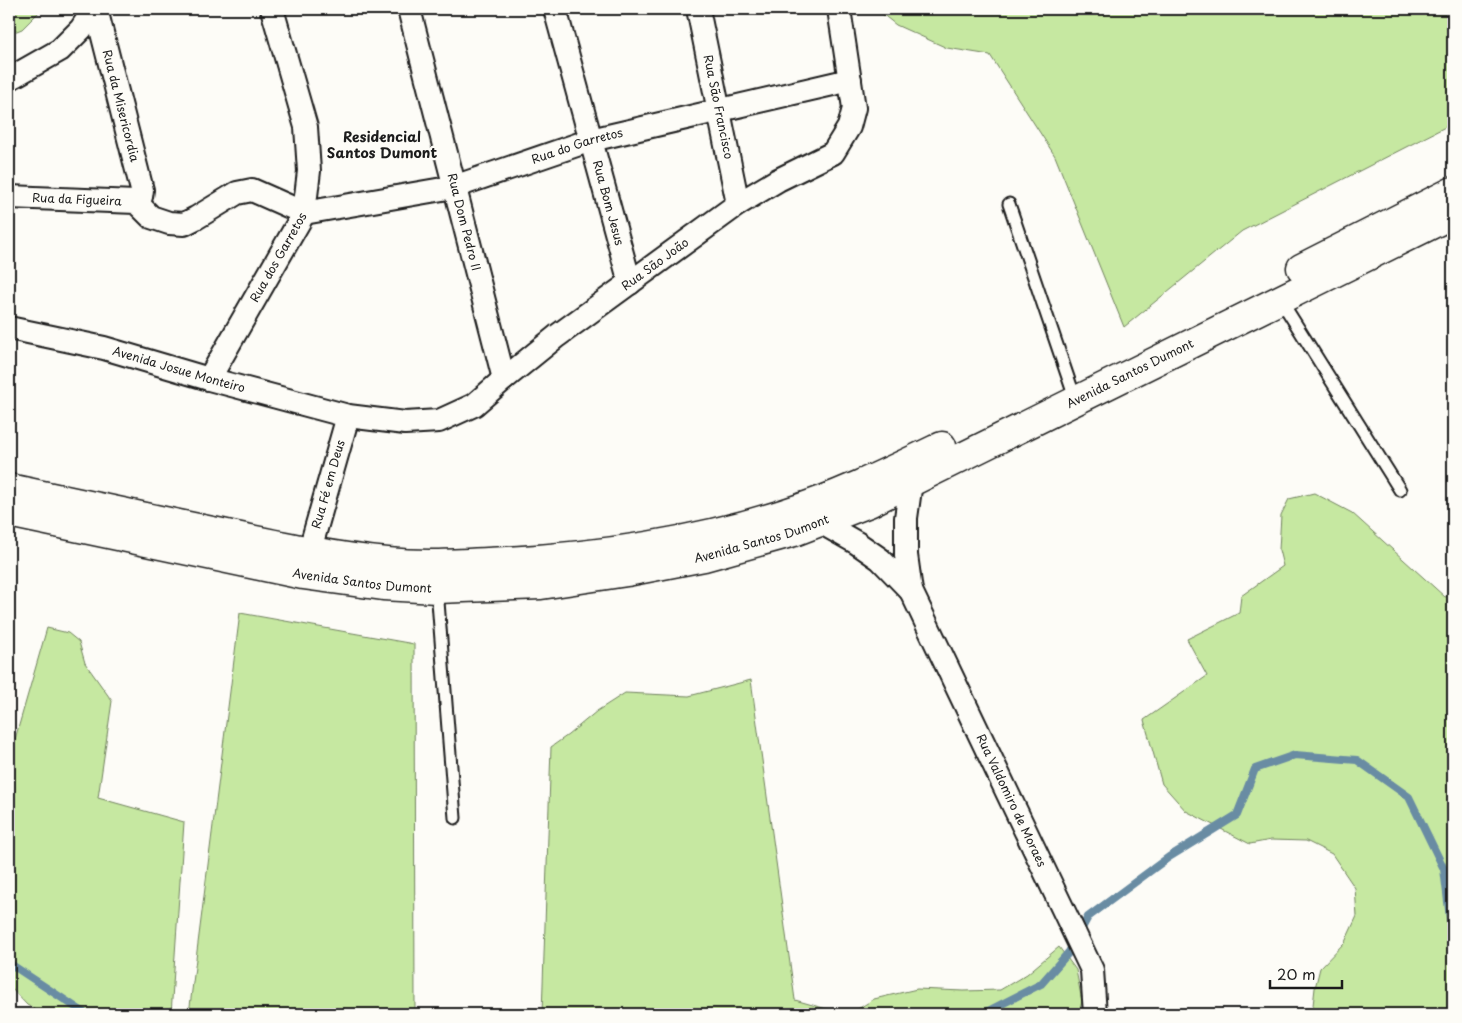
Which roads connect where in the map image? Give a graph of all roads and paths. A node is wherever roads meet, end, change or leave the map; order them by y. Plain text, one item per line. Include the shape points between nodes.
1 (95, 9) edge
2 (272, 9) edge
3 (408, 9) edge
4 (555, 9) edge
5 (698, 9) edge
6 (839, 9) edge
7 (9, 79) edge
8 (850, 80) junction
9 (719, 110) junction
10 (591, 140) junction
11 (454, 187) junction
12 (1453, 191) edge
13 (9, 197) edge
14 (136, 202) junction
15 (738, 204) junction
16 (1009, 204) dead end
17 (304, 213) junction
18 (1453, 214) edge
19 (630, 283) junction
20 (1280, 299) junction
21 (9, 328) edge
22 (209, 379) junction
23 (504, 379) junction
24 (1073, 393) junction
25 (348, 416) junction
26 (907, 473) junction
27 (9, 488) edge
28 (1400, 490) dead end
29 (817, 512) junction
30 (9, 513) edge
31 (306, 564) junction
32 (438, 589) junction
33 (911, 591) junction
34 (455, 818) dead end
35 (1095, 1014) edge

1 - 7 street via 60,50
1 - 14 street, Rua da Misericordia via 142,190
2 - 17 street, Rua dos Garretos via 306,127 309,171
3 - 11 street, Rua Dom Pedro II
4 - 10 street, Rua Bom Jesus
5 - 9 street, Rua São Francisco
6 - 8 street, Rua São João
8 - 9 street, Rua do Garretos
8 - 15 street, Rua São João via 854,108 849,127 833,153
9 - 10 street, Rua do Garretos
9 - 15 street, Rua São Francisco
10 - 11 street, Rua do Garretos
10 - 19 street, Rua Bom Jesus
11 - 17 street, Rua do Garretos
11 - 23 street, Rua Dom Pedro II
12 - 24 main road, Avenida Santos Dumont
13 - 14 street, Rua da Figueira
14 - 17 street, Rua da Figueira via 151,217 184,224 237,193 252,190
15 - 19 street, Rua São João
16 - 24 lane
17 - 22 street, Rua dos Garretos
18 - 20 main road, Avenida Santos Dumont
19 - 23 street, Rua São João via 556,336
20 - 24 main road, Avenida Santos Dumont
20 - 28 lane
21 - 22 street, Avenida Josue Monteiro via 104,348
22 - 25 street, Avenida Josue Monteiro
23 - 25 street, Rua São João via 474,405 439,420 405,423
24 - 26 main road, Avenida Santos Dumont
25 - 31 street, Rua Fé em Deus
26 - 29 main road, Avenida Santos Dumont via 869,503
26 - 33 street, Rua Valdomiro de Moraes via 906,545
27 - 31 main road, Avenida Santos Dumont
29 - 31 main road, Avenida Santos Dumont via 782,514 705,535 544,559 430,564
29 - 32 main road, Avenida Santos Dumont via 794,532 627,572 541,585
29 - 33 street, Rua Valdomiro de Moraes via 880,559
30 - 31 main road, Avenida Santos Dumont
31 - 32 main road, Avenida Santos Dumont via 383,586
32 - 34 lane
33 - 35 street, Rua Valdomiro de Moraes via 1092,970

